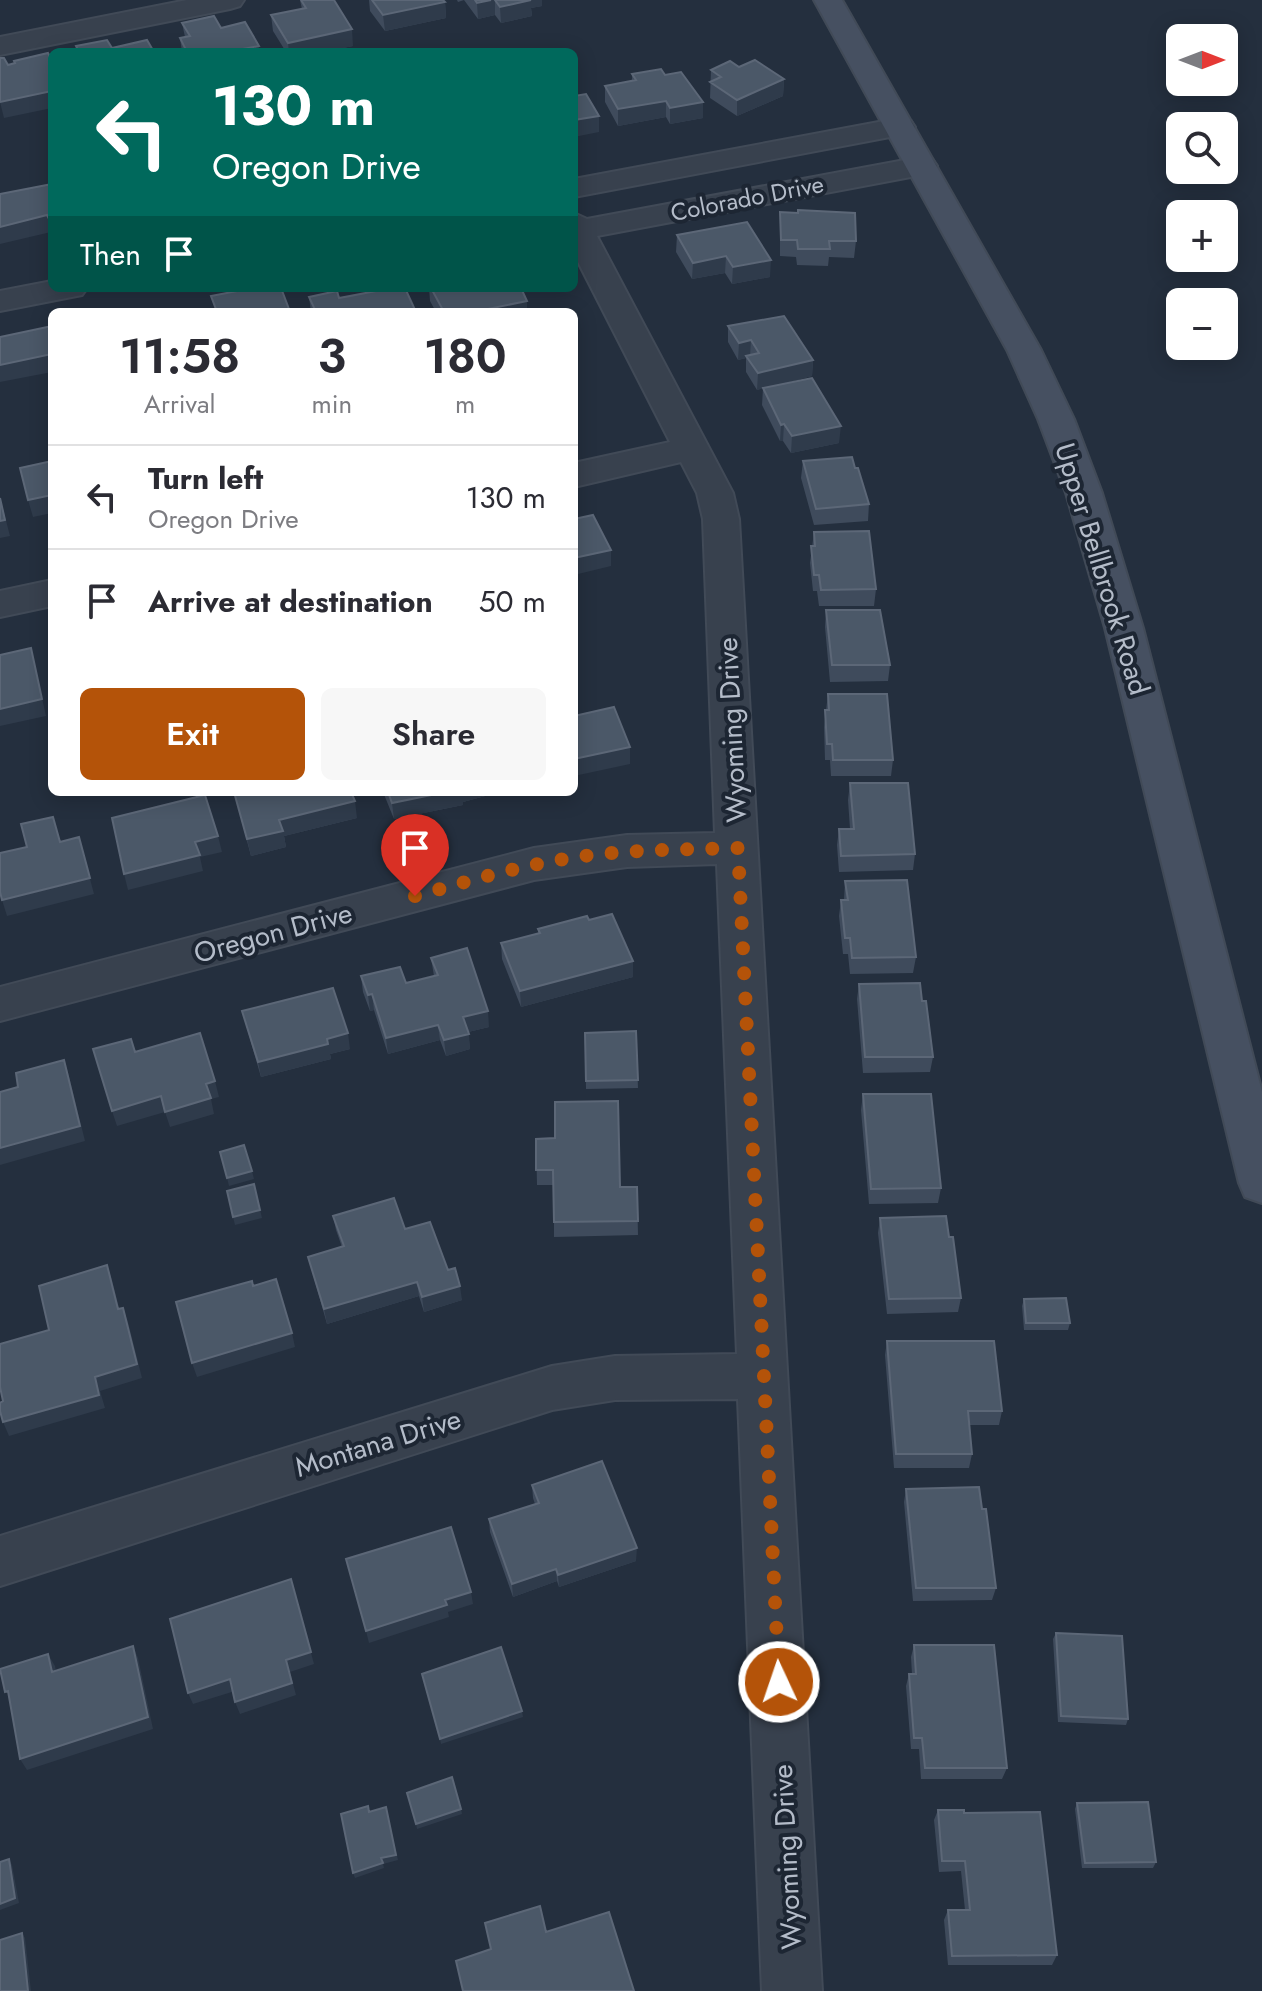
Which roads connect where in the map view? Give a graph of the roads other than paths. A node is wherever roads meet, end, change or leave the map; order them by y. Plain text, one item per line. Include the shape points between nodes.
1 (230, 0) edge
2 (828, 0) edge
3 (0, 46) edge
4 (900, 127) junction
5 (921, 166) junction
6 (578, 217) edge
7 (578, 218) edge
8 (578, 224) edge
9 (48, 292) edge
10 (0, 301) edge
11 (692, 448) junction
12 (578, 474) edge
13 (48, 594) edge
14 (0, 604) edge
15 (738, 848) junction
16 (0, 1004) edge
17 (1262, 1183) edge
18 (764, 1376) junction
19 (0, 1561) edge
20 (792, 1991) edge

1 - 3 street
2 - 4 main road, Upper Bellbrook Road
4 - 5 main road, Upper Bellbrook Road
4 - 6 street, Colorado Drive
5 - 7 street, Colorado Drive
5 - 17 main road, Upper Bellbrook Road via 1024,350 1084,493 1124,628
8 - 11 street, Wyoming Drive
9 - 10 street
11 - 12 street
11 - 15 street, Wyoming Drive via 715,493 721,519
13 - 14 street
15 - 16 street, Oregon Drive via 627,851 534,864
15 - 18 street, Wyoming Drive
18 - 19 street, Montana Drive via 615,1378 552,1388
18 - 20 street, Wyoming Drive

